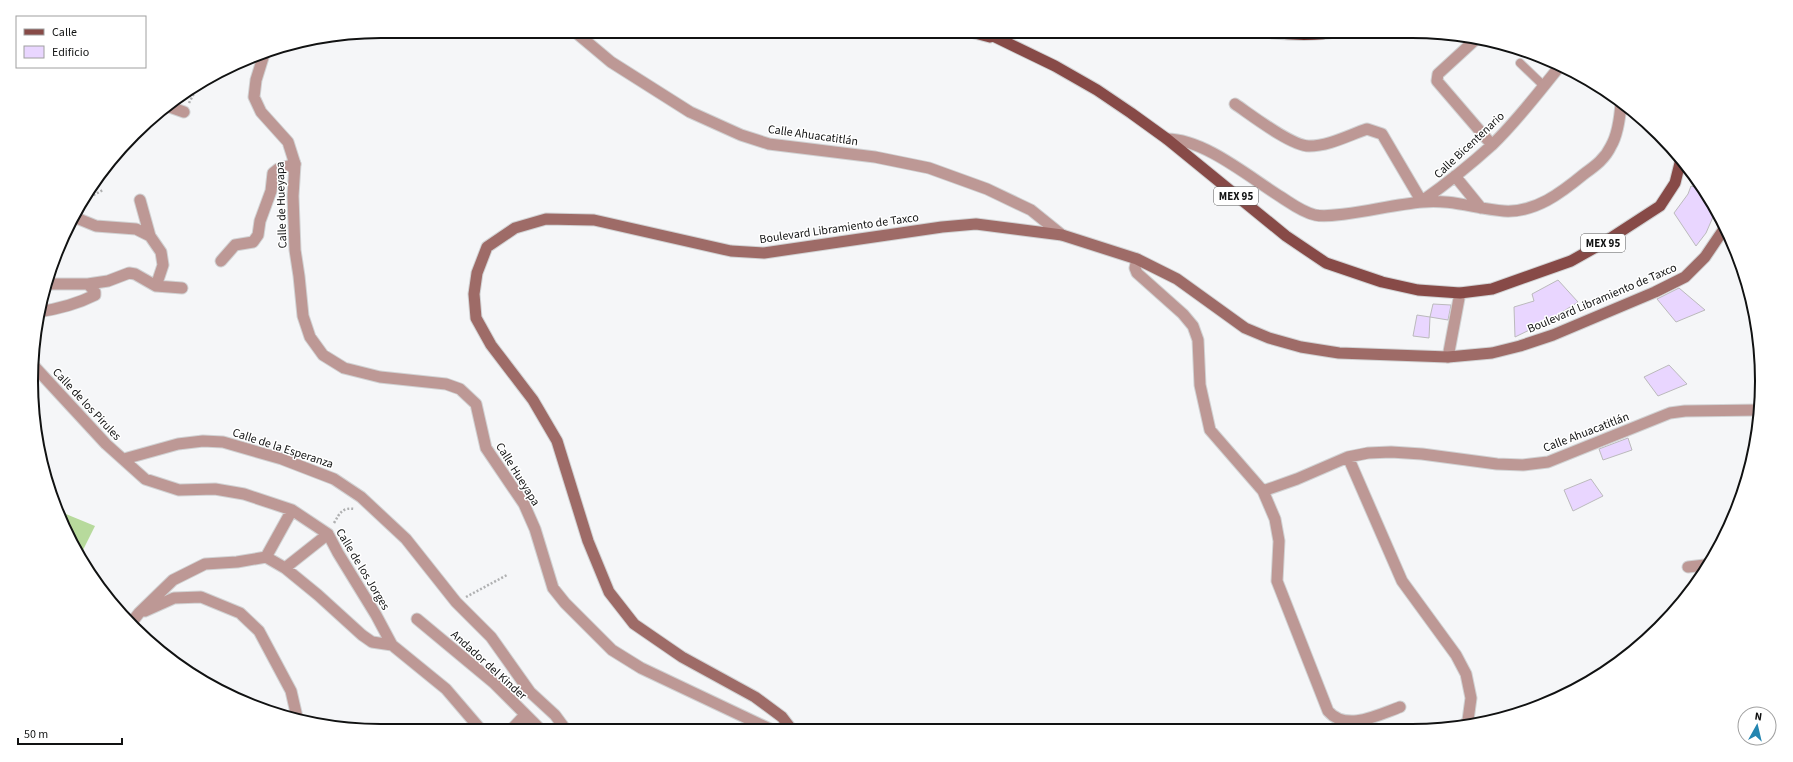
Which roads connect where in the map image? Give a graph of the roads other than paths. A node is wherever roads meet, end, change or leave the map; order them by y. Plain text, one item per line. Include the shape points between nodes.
1 (583, 38) edge
2 (993, 38) edge
3 (997, 38) edge
4 (1001, 40) junction
5 (1471, 44) edge
6 (262, 59) edge
7 (1520, 63) dead end
8 (1557, 70) edge
9 (1544, 86) junction
10 (1235, 104) dead end
11 (173, 108) edge
12 (1621, 109) edge
13 (184, 112) road end
14 (1167, 139) junction
15 (1492, 145) junction
16 (294, 164) junction
17 (1679, 166) edge
18 (1455, 176) junction
19 (140, 200) dead end
20 (1422, 202) junction
21 (1481, 208) junction
22 (79, 219) edge
23 (1722, 233) edge
24 (1062, 235) junction
25 (150, 236) junction
26 (1137, 259) junction
27 (221, 261) dead end
28 (299, 276) joint
29 (52, 284) edge
30 (88, 284) junction
31 (156, 286) junction
32 (182, 288) dead end
33 (1460, 293) junction
34 (46, 311) edge
35 (1448, 357) junction
36 (38, 371) edge
37 (1753, 410) edge
38 (1348, 457) junction
39 (124, 459) junction
40 (1263, 491) junction
41 (292, 510) junction
42 (328, 534) junction
43 (266, 558) junction
44 (1701, 565) edge
45 (1688, 567) dead end
46 (285, 568) junction
47 (136, 618) edge
48 (417, 619) dead end
49 (392, 646) junction
50 (1400, 707) dead end
51 (297, 713) edge
52 (525, 715) junction
53 (1468, 719) edge
54 (476, 724) edge
55 (517, 724) edge
56 (535, 724) edge
57 (562, 724) edge
58 (759, 724) edge
59 (787, 724) edge

1 - 24 street, Calle Ahuacatitlán via 612,62 690,112 741,135 769,144 875,157 929,168 987,189 1031,210
2 - 4 main road, MEX 95
3 - 4 main road, MEX 95
4 - 14 main road, MEX 95 via 1097,90
5 - 15 street via 1438,74 1437,81
6 - 16 street, Calle de Hueyapa via 254,97 261,112 288,142
7 - 9 lane
8 - 9 street, Calle Bicentenario
9 - 15 street, Calle Bicentenario
10 - 20 street via 1277,132 1308,146 1330,143 1367,128 1382,134
11 - 13 street
12 - 21 street via 1612,145 1603,159 1564,190 1549,200 1525,208 1505,211
14 - 20 street via 1186,141 1197,146 1245,172 1301,210 1315,215 1355,213
14 - 33 main road, MEX 95 via 1281,232 1326,262 1382,282 1418,290
15 - 18 street, Calle Bicentenario
16 - 27 street via 273,173 271,191 260,221 258,235 253,242 235,245
16 - 28 street, Calle de Hueyapa via 294,232
17 - 33 main road, MEX 95 via 1675,183 1660,206 1603,243 1571,261 1535,274 1492,288
18 - 20 street, Calle Bicentenario
18 - 21 street
19 - 25 street
20 - 21 street via 1452,203
22 - 25 street via 96,226 136,229
23 - 35 main road, Boulevard Libramiento de Taxco via 1706,257 1685,277 1655,292 1553,335 1520,346 1492,353
24 - 26 main road, Boulevard Libramiento de Taxco
24 - 59 main road, Boulevard Libramiento de Taxco via 976,224 942,226 764,253 731,251 594,220 546,220 515,228 487,247 477,273 474,294 476,318 491,345 533,400 557,442 588,541 609,592 634,624 682,658 755,697
25 - 31 street via 161,252 163,266
26 - 35 main road, Boulevard Libramiento de Taxco via 1178,279 1245,328 1269,338 1301,347 1339,352
26 - 40 street via 1137,272 1193,326 1198,340 1200,385 1210,430
28 - 58 street, Calle Hueyapa via 303,316 310,337 323,356 344,368 380,376 446,384 460,389 476,404 486,448 524,504 535,529 553,588 612,650 641,668
29 - 30 street
30 - 31 street via 108,281 129,273
30 - 34 street via 95,295 84,301
31 - 32 street
33 - 35 street
36 - 39 street, Calle de los Pirules via 106,444
37 - 38 street, Calle Ahuacatitlán via 1670,413 1548,462 1523,465 1391,452
38 - 40 street, Calle Ahuacatitlán
38 - 53 street via 1402,581 1456,655 1466,674 1471,698
39 - 41 street, Calle de los Jorges via 145,479 155,483 179,490 215,490 244,494
39 - 57 street, Calle de la Esperanza via 178,444 223,442 282,459 334,479 361,497 406,539 456,602 491,637 530,692
40 - 50 street via 1275,519 1279,541 1277,581 1328,711 1333,718 1357,722
41 - 42 street, Calle de los Jorges
41 - 43 street
42 - 46 street
42 - 49 street, Calle de los Jorges
43 - 46 street
43 - 47 street via 205,564 173,580
44 - 45 street
46 - 49 street via 362,635 372,642
47 - 51 street via 174,598 201,597 240,613 260,631 291,691
48 - 52 street, Andador del Kinder via 494,683
49 - 54 street via 446,689
52 - 55 street
52 - 56 street, Andador del Kinder

